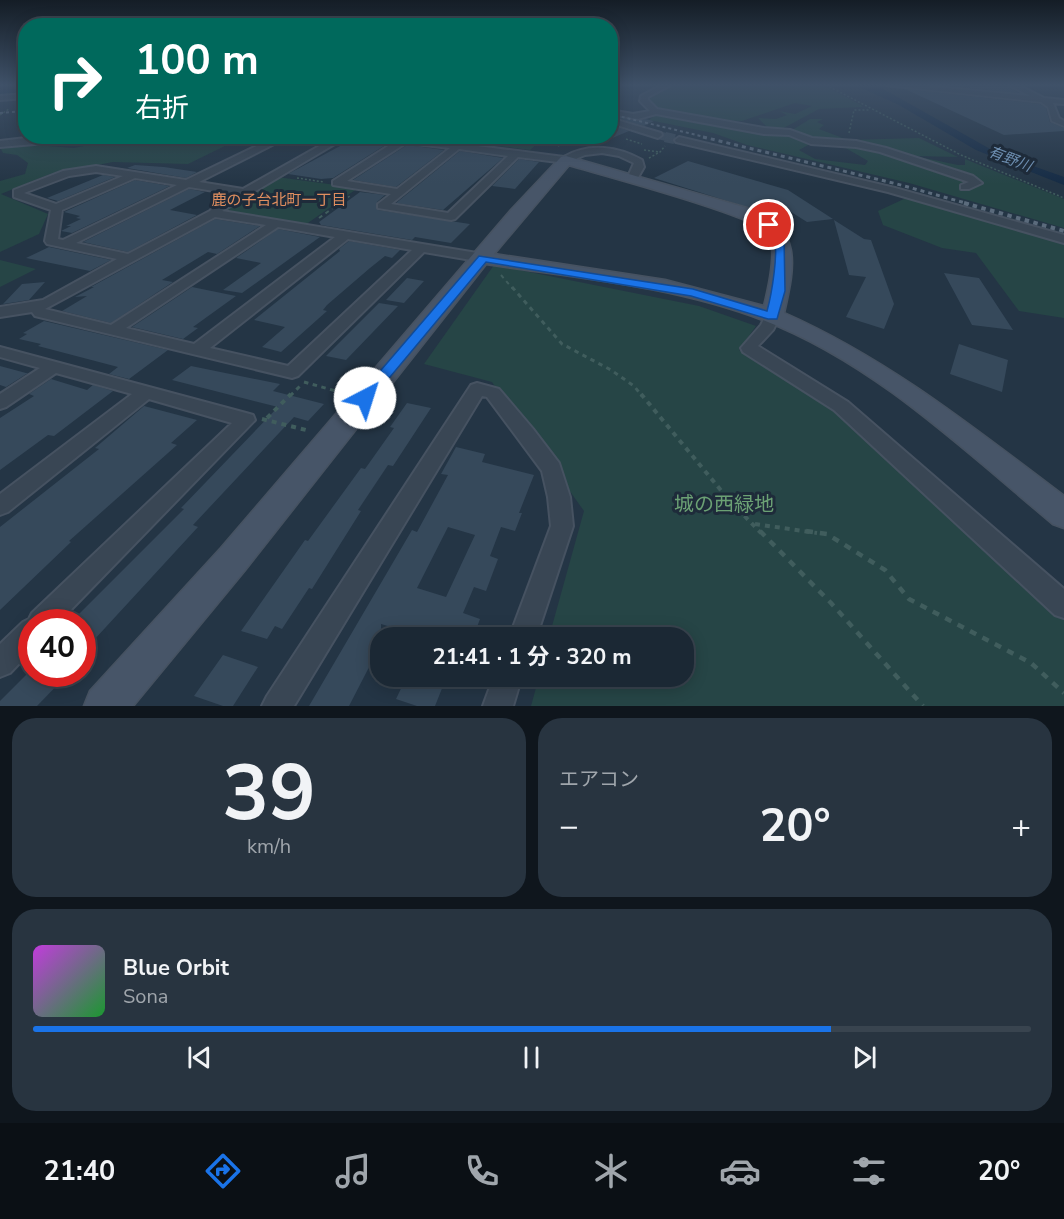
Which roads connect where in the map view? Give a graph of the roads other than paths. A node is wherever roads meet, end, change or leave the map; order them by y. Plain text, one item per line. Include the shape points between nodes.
1 (676, 118) tunnel mouth
2 (618, 123) edge
3 (658, 135) tunnel mouth
4 (673, 141) tunnel mouth
5 (18, 142) edge
6 (0, 144) edge
7 (268, 144) edge
8 (330, 144) edge
9 (398, 144) edge
10 (440, 144) edge
11 (458, 146) junction
12 (567, 148) edge
13 (516, 153) junction
14 (134, 174) junction
15 (188, 183) junction
16 (965, 187) dead end
17 (244, 192) junction
18 (399, 192) junction
19 (56, 208) junction
20 (214, 213) junction
21 (277, 224) junction
22 (345, 235) junction
23 (1064, 239) edge
24 (62, 244) junction
25 (421, 248) junction
26 (130, 258) junction
27 (491, 265) junction
28 (36, 307) junction
29 (0, 312) edge
30 (772, 316) junction
31 (112, 331) junction
32 (195, 351) junction
33 (0, 352) edge
34 (55, 366) junction
35 (147, 392) junction
36 (0, 403) edge
37 (0, 506) edge
38 (1064, 514) edge
39 (1064, 606) edge
40 (53, 609) edge
41 (526, 627) edge
42 (18, 646) edge
43 (0, 663) edge
44 (504, 687) edge
45 (105, 706) edge
46 (277, 706) edge
47 (498, 706) edge

1 - 16 street via 883,150 977,183
2 - 3 street
4 - 23 street via 891,190
5 - 6 street
7 - 15 street
8 - 17 street
9 - 18 street via 337,183
10 - 11 street
11 - 13 street
11 - 18 street
12 - 13 street
12 - 27 street via 559,165 517,214
12 - 30 street via 632,179 751,215 773,229 779,237 780,249 779,291
13 - 18 street via 452,216 382,206
14 - 15 street
14 - 19 street
14 - 19 street via 96,169 68,173 18,192
15 - 17 street
15 - 24 street
17 - 20 street
19 - 24 street via 51,241
20 - 21 street
20 - 26 street
21 - 22 street
21 - 31 street
22 - 25 street
22 - 32 street
24 - 26 street
25 - 27 street
25 - 32 street via 297,377
26 - 28 street
27 - 30 street via 683,291
27 - 45 street
28 - 29 street
28 - 31 street via 40,313
30 - 38 street via 824,341 894,384
30 - 39 street via 770,327 749,348 841,406
31 - 32 street
33 - 34 street
34 - 35 street
34 - 36 street
35 - 37 street
35 - 40 street via 246,420
41 - 46 street via 562,526 559,497 552,469 526,434 493,393 477,388
42 - 43 street
44 - 47 street

